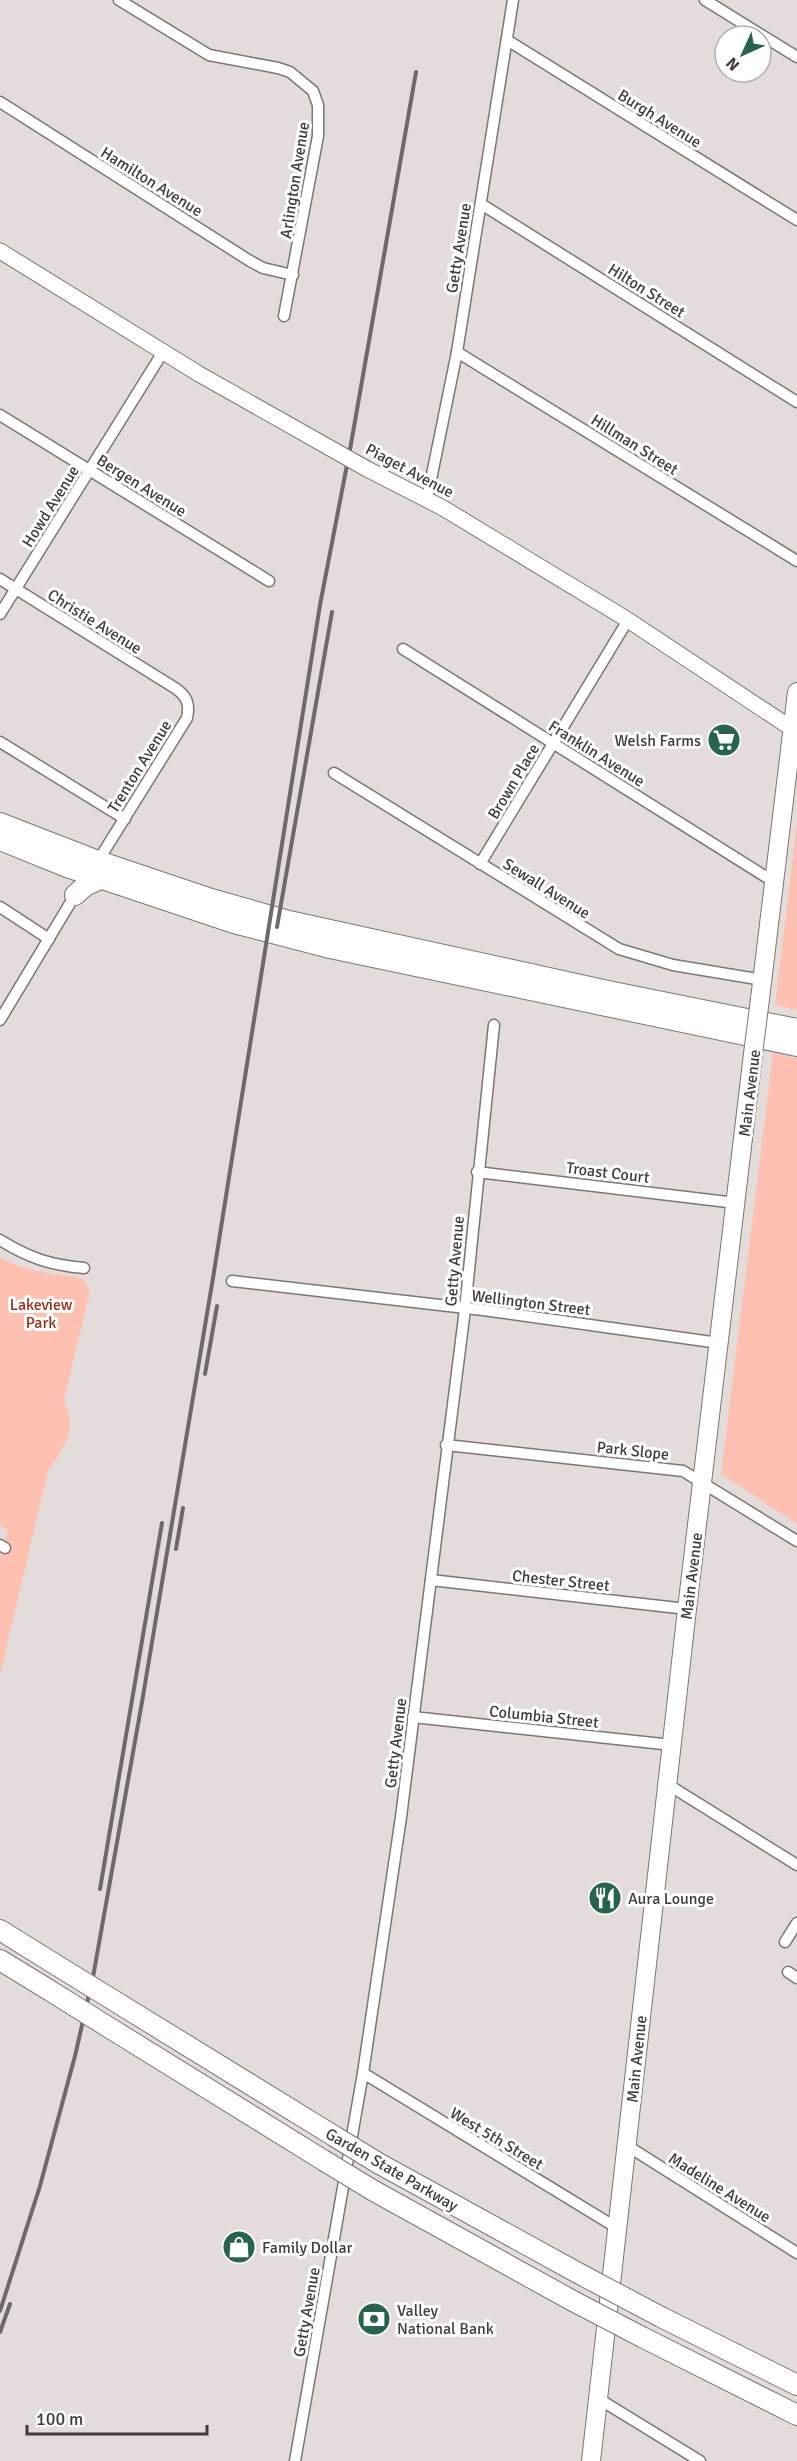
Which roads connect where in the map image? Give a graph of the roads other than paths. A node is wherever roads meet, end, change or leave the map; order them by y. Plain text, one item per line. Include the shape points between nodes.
1 (119, 0) edge
2 (513, 0) edge
3 (705, 0) edge
4 (507, 40) junction
5 (797, 57) edge
6 (0, 102) edge
7 (480, 204) junction
8 (797, 220) edge
9 (0, 251) edge
10 (293, 275) junction
11 (284, 316) dead end
12 (163, 352) junction
13 (457, 352) junction
14 (797, 402) edge
15 (0, 415) edge
16 (89, 470) junction
17 (427, 499) junction
18 (797, 561) edge
19 (0, 579) edge
20 (269, 581) dead end
21 (16, 589) junction
22 (0, 614) edge
23 (628, 620) junction
24 (403, 649) dead end
25 (175, 688) joint
26 (797, 692) edge
27 (795, 730) edge
28 (0, 742) edge
29 (553, 743) junction
30 (334, 773) dead end
31 (790, 804) edge
32 (124, 819) junction
33 (0, 824) edge
34 (0, 840) edge
35 (480, 864) junction
36 (99, 870) junction
37 (774, 882) junction
38 (75, 895) joint
39 (0, 907) edge
40 (49, 939) junction
41 (762, 980) junction
42 (0, 1020) edge
43 (494, 1025) dead end
44 (797, 1029) edge
45 (797, 1046) edge
46 (477, 1172) junction
47 (736, 1203) junction
48 (0, 1240) edge
49 (84, 1268) dead end
50 (231, 1281) dead end
51 (465, 1309) junction
52 (719, 1343) junction
53 (446, 1444) junction
54 (702, 1481) junction
55 (797, 1541) edge
56 (430, 1580) junction
57 (687, 1609) junction
58 (413, 1717) junction
59 (672, 1745) junction
60 (667, 1784) junction
61 (797, 1865) edge
62 (797, 1923) edge
63 (0, 1930) edge
64 (786, 1942) dead end
65 (0, 1960) edge
66 (363, 2073) junction
67 (626, 2145) junction
68 (617, 2228) junction
69 (797, 2253) edge
70 (797, 2385) edge
71 (599, 2399) junction
72 (797, 2415) edge
73 (295, 2461) edge
74 (591, 2461) edge
75 (700, 2461) edge

1 - 10 street, Arlington Avenue via 209,55 291,72 313,91 318,105 318,136
2 - 4 street, Getty Avenue
3 - 5 street
4 - 7 street, Getty Avenue
4 - 8 street, Burgh Avenue
6 - 10 street, Hamilton Avenue via 256,265
7 - 13 street, Getty Avenue
7 - 14 street, Hilton Street
9 - 12 street, Piaget Avenue
10 - 11 street, Arlington Avenue
12 - 16 street, Howd Avenue
12 - 17 street, Piaget Avenue, bridge
13 - 17 street, Getty Avenue
13 - 18 street, Hillman Street
15 - 16 street, Bergen Avenue
16 - 20 street, Bergen Avenue
16 - 21 street, Howd Avenue
17 - 23 street, Piaget Avenue
19 - 21 street, Christie Avenue
21 - 22 street, Howd Avenue
21 - 25 street, Christie Avenue
23 - 27 street, Piaget Avenue
23 - 29 street, Brown Place
24 - 29 street, Franklin Avenue
25 - 32 street, Trenton Avenue via 187,698 187,718
26 - 27 main road, Main Avenue
27 - 31 main road, Main Avenue
28 - 32 street
29 - 35 street, Brown Place
29 - 37 street, Franklin Avenue
30 - 35 street, Sewall Avenue
31 - 37 main road, Main Avenue
32 - 36 street, Trenton Avenue
33 - 36 highway
34 - 36 highway
35 - 41 street, Sewall Avenue via 619,949 673,965
36 - 38 highway
36 - 44 highway via 289,921
36 - 45 highway via 234,923 330,948
37 - 41 main road, Main Avenue
38 - 40 street
39 - 40 street
40 - 42 street
41 - 47 main road, Main Avenue, bridge
43 - 46 street, Getty Avenue
46 - 47 street, Troast Court
46 - 51 street, Getty Avenue
47 - 52 main road, Main Avenue
48 - 49 street via 48,1264
50 - 51 street, Wellington Street
51 - 52 street, Wellington Street
51 - 53 street, Getty Avenue
52 - 54 main road, Main Avenue
53 - 54 street, Park Slope via 683,1471
53 - 56 street, Getty Avenue
54 - 55 street, Park Slope
54 - 57 main road, Main Avenue
56 - 57 street, Chester Street
56 - 58 street, Getty Avenue
57 - 59 main road, Main Avenue
58 - 59 street, Columbia Street
58 - 66 street, Getty Avenue
59 - 60 main road, Main Avenue
60 - 61 street
60 - 67 main road, Main Avenue
62 - 64 street
63 - 70 highway, Garden State Parkway, bridge via 378,2163 661,2317
65 - 72 highway, Garden State Parkway, bridge via 374,2191 573,2301
66 - 68 street, West 5th Street
66 - 73 street, Getty Avenue
67 - 68 main road, Main Avenue
67 - 69 street, Madeline Avenue
68 - 71 main road, Main Avenue
71 - 74 main road, Main Avenue
71 - 75 street

